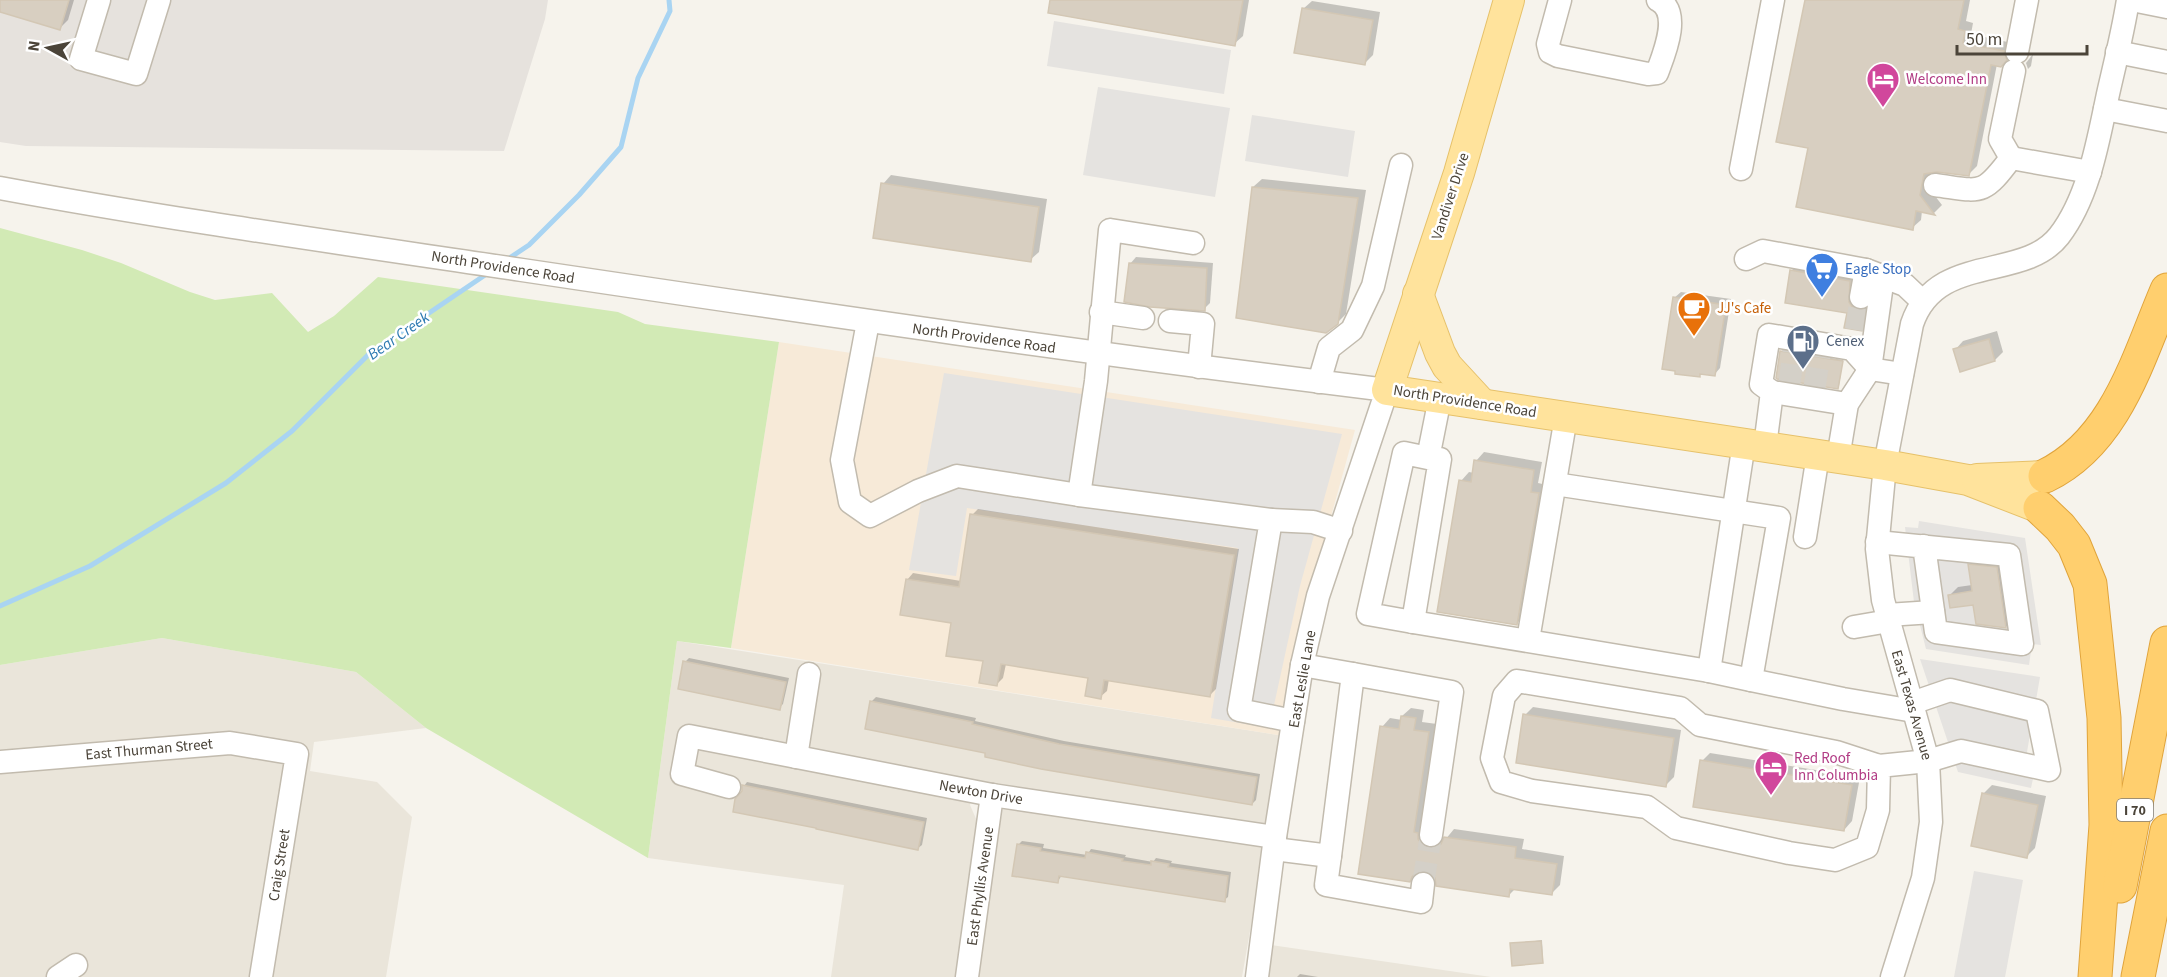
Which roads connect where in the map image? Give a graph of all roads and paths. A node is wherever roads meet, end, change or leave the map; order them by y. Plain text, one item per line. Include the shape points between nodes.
1 (99, 0) edge
2 (159, 0) edge
3 (1509, 0) edge
4 (1560, 0) edge
5 (1658, 0) edge
6 (1773, 0) edge
7 (2027, 0) edge
8 (2130, 0) edge
9 (2167, 7) edge
10 (2117, 52) junction
11 (2167, 62) edge
12 (2105, 109) junction
13 (2167, 121) edge
14 (2011, 158) junction
15 (1401, 165) dead end
16 (1741, 170) dead end
17 (2090, 172) junction
18 (1935, 185) dead end
19 (0, 188) edge
20 (1193, 243) dead end
21 (1746, 259) dead end
22 (1875, 274) junction
23 (2167, 290) edge
24 (1418, 294) junction
25 (1861, 297) tunnel mouth
26 (1923, 303) junction
27 (1101, 312) junction
28 (1143, 318) dead end
29 (1170, 321) dead end
30 (868, 322) junction
31 (1098, 354) junction
32 (1199, 367) junction
33 (1870, 369) junction
34 (1902, 374) junction
35 (1319, 382) junction
36 (1387, 390) junction
37 (1783, 391) junction
38 (1440, 398) junction
39 (1482, 404) junction
40 (1847, 404) junction
41 (1566, 417) junction
42 (1754, 445) junction
43 (1828, 456) junction
44 (1428, 458) junction
45 (1886, 465) junction
46 (2045, 476) joint
47 (1968, 480) junction
48 (1555, 484) junction
49 (1079, 495) junction
50 (2040, 508) joint
51 (1733, 511) junction
52 (1271, 520) junction
53 (1341, 531) junction
54 (1805, 537) dead end
55 (1877, 542) junction
56 (1924, 546) junction
57 (1933, 612) junction
58 (1888, 618) junction
59 (1413, 622) junction
60 (1854, 627) dead end
61 (1528, 640) junction
62 (2167, 643) edge
63 (1302, 665) junction
64 (1709, 671) junction
65 (809, 674) dead end
66 (1353, 674) junction
67 (1751, 680) junction
68 (1913, 707) junction
69 (1293, 721) junction
70 (297, 754) joint
71 (796, 757) junction
72 (1928, 761) junction
73 (0, 762) edge
74 (1879, 766) junction
75 (729, 787) dead end
76 (992, 795) junction
77 (2167, 831) edge
78 (1431, 835) tunnel mouth
79 (1274, 843) junction
80 (1330, 856) junction
81 (1423, 884) tunnel mouth
82 (261, 977) edge
83 (967, 977) edge
84 (1257, 977) edge
85 (1892, 977) edge
86 (2095, 977) edge
87 (2102, 977) edge
88 (2138, 977) edge

1 - 2 street via 81,58 136,74
3 - 24 main road, Vandiver Drive via 1459,173
4 - 5 street via 1548,44 1550,52 1648,74 1657,73 1669,42 1669,11
6 - 16 street
7 - 14 street via 2000,139
8 - 9 street
8 - 10 street
10 - 11 street
10 - 12 street
12 - 13 street
12 - 17 street
14 - 17 street
14 - 18 street via 1993,183 1976,190
15 - 35 street via 1373,286 1352,330 1329,348
17 - 26 street via 2080,200 2058,237 2042,251 1962,275 1935,290
19 - 30 street, North Providence Road
20 - 27 street via 1110,230
21 - 22 street via 1762,251
22 - 25 street
22 - 26 street via 1905,285
22 - 33 street
23 - 46 highway via 2115,409 2080,452 2061,469
24 - 36 main road, Vandiver Drive
24 - 39 main road via 1443,360
26 - 34 street, East Texas Avenue via 1912,324
27 - 28 street
27 - 31 street
29 - 32 street via 1203,324
30 - 31 street, North Providence Road
30 - 49 street via 842,460 850,502 870,516 957,476
31 - 32 street, North Providence Road
31 - 49 street
32 - 35 street, North Providence Road
33 - 34 street
33 - 37 street via 1854,340 1821,348 1769,334 1761,384
33 - 40 street
34 - 45 street, East Texas Avenue
35 - 36 street, North Providence Road
36 - 38 main road, North Providence Road
36 - 53 street, East Leslie Lane
37 - 40 street via 1814,394
37 - 42 street
38 - 39 main road, North Providence Road
38 - 44 street
39 - 41 main road, North Providence Road
40 - 43 street
41 - 42 main road, North Providence Road
41 - 48 street
42 - 43 main road, North Providence Road
42 - 51 street
43 - 45 main road, North Providence Road
43 - 54 street
44 - 59 street via 1440,459
44 - 59 street via 1404,453 1368,614
45 - 47 main road, North Providence Road
45 - 55 street, East Texas Avenue
46 - 47 main road, North Providence Road
47 - 50 main road, North Providence Road
48 - 51 street
48 - 61 street
49 - 52 street
50 - 86 highway via 2074,544 2090,584 2104,718 2106,825
51 - 64 street
51 - 67 street via 1779,518
52 - 53 street via 1313,522
52 - 69 street via 1239,710
53 - 63 street, East Leslie Lane via 1318,596
55 - 56 street
55 - 58 street, East Texas Avenue
56 - 57 street
56 - 57 street via 2009,555 2022,644 1936,632
57 - 58 street
58 - 60 street
58 - 68 street, East Texas Avenue
59 - 61 street
61 - 64 street
62 - 87 highway, I 70
63 - 66 street
63 - 69 street, East Leslie Lane
64 - 67 street
65 - 71 street
66 - 78 street via 1452,692
66 - 80 street
67 - 68 street via 1843,699
68 - 72 street, East Texas Avenue
68 - 72 street via 1950,690 2037,711 2049,770 1961,751
69 - 79 street, East Leslie Lane
70 - 73 street, East Thurman Street via 230,742
70 - 82 street, Craig Street
71 - 75 street, Newton Drive via 689,736 682,774
71 - 76 street, Newton Drive
72 - 74 street
72 - 85 street, East Texas Avenue via 1932,822 1928,854
74 - 74 street via 1836,752 1700,725 1680,708 1517,681 1504,696 1492,758 1502,782 1522,788 1647,807 1676,828 1835,860 1867,848 1878,810
76 - 79 street, Newton Drive
76 - 83 street, East Phyllis Avenue
77 - 88 highway, I 70
79 - 80 street, Newton Drive
79 - 84 street, East Leslie Lane
80 - 81 street via 1326,885 1421,902

